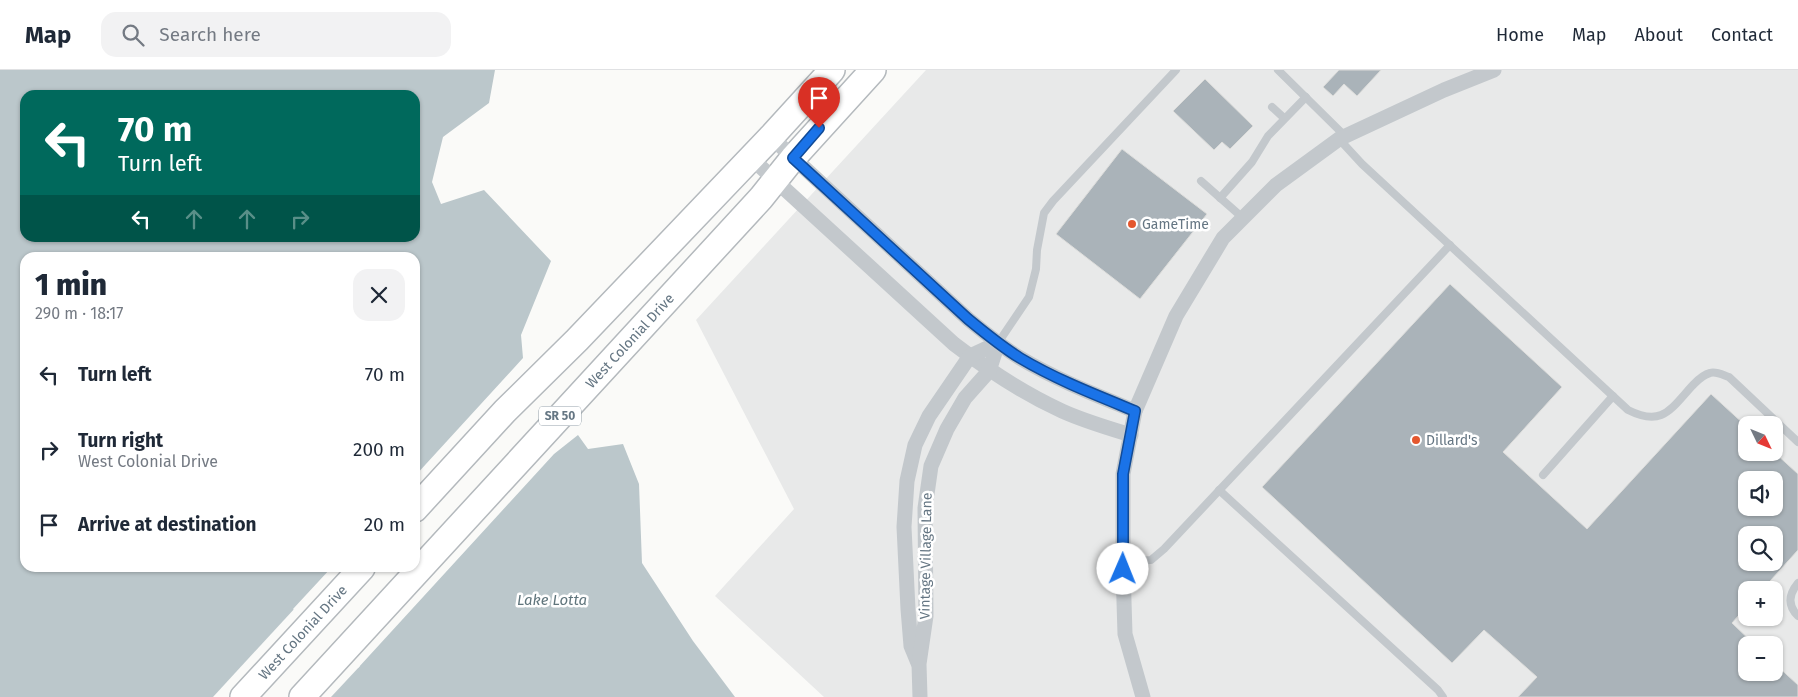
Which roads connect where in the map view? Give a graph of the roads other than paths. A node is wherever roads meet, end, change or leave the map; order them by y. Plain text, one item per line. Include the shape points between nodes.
1 (832, 70) edge
2 (872, 70) edge
3 (1176, 70) edge
4 (1278, 70) edge
5 (1494, 70) edge
6 (1306, 97) junction
7 (1272, 107) dead end
8 (1284, 118) junction
9 (771, 137) junction
10 (1342, 138) junction
11 (751, 158) junction
12 (793, 158) junction
13 (776, 180) junction
14 (1201, 181) dead end
15 (1220, 198) junction
16 (1243, 218) junction
17 (1450, 245) junction
18 (998, 343) junction
19 (970, 356) junction
20 (989, 371) junction
21 (1613, 396) junction
22 (1135, 411) junction
23 (1131, 435) junction
24 (1798, 442) edge
25 (1543, 475) dead end
26 (1219, 490) junction
27 (420, 504) edge
28 (1123, 562) junction
29 (420, 568) edge
30 (358, 572) edge
31 (417, 572) edge
32 (1798, 583) edge
33 (1798, 616) edge
34 (919, 664) junction
35 (243, 697) edge
36 (302, 697) edge
37 (920, 697) edge
38 (1143, 697) edge
39 (1444, 697) edge

1 - 9 highway, SR 50
2 - 12 highway, West Colonial Drive / SR 50
3 - 18 lane via 1044,213 1029,297
4 - 6 lane
5 - 10 street
6 - 8 lane
6 - 10 lane
7 - 8 lane
8 - 15 lane
9 - 11 highway, SR 50
9 - 12 street
10 - 16 street via 1276,184
10 - 17 lane via 1362,164
11 - 13 street
11 - 27 highway, SR 50 via 505,411
12 - 13 highway, West Colonial Drive / SR 50
12 - 18 street
13 - 19 street
13 - 29 highway, West Colonial Drive / SR 50
14 - 15 lane
15 - 16 lane
16 - 22 street via 1223,238 1176,316
17 - 21 lane
17 - 26 lane
18 - 19 street
18 - 20 street, Vintage Village Lane
18 - 22 street via 1021,359 1080,389
19 - 20 street
19 - 34 street, Vintage Village Lane via 929,416 915,445 907,481 904,527 908,609 911,646
20 - 23 street via 1063,412
20 - 34 street, Vintage Village Lane via 965,398 946,429 931,466 925,508 926,616
21 - 24 lane via 1628,410 1652,418 1671,409 1699,378 1711,372 1719,373 1728,377
21 - 25 lane
22 - 23 street
23 - 28 street via 1123,474
26 - 28 lane via 1151,560
26 - 39 lane
28 - 38 street via 1125,634
30 - 35 highway, West Colonial Drive
31 - 36 highway, West Colonial Drive / SR 50
32 - 33 lane via 1790,599 1790,605
34 - 37 street, Vintage Village Lane

